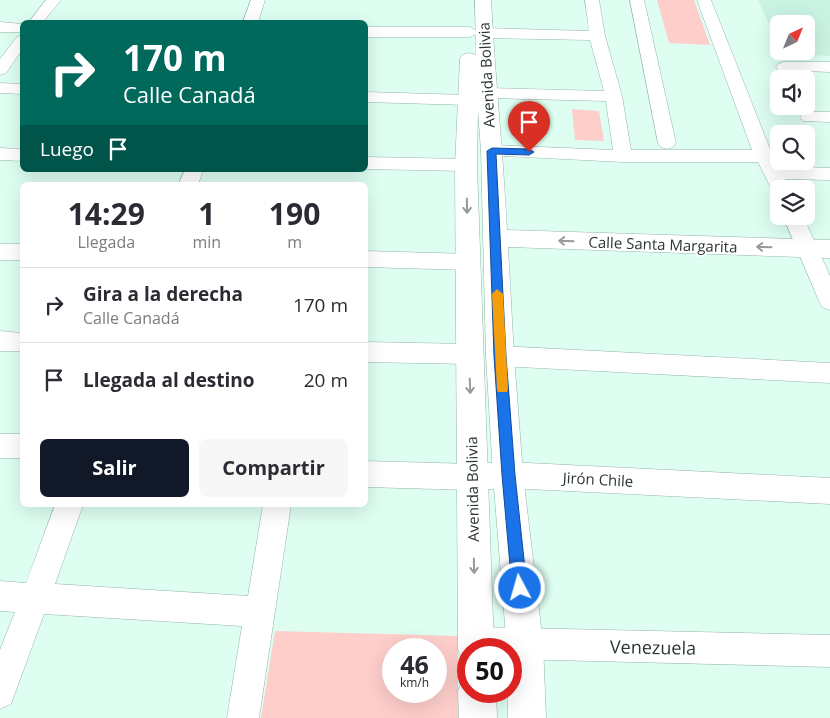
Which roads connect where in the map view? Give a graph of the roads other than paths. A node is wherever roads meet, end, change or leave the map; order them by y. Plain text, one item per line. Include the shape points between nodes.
1 (54, 0) edge
2 (258, 0) edge
3 (469, 0) edge
4 (483, 0) edge
5 (592, 0) edge
6 (637, 0) edge
7 (704, 0) edge
8 (38, 20) edge
9 (252, 20) edge
10 (0, 27) edge
11 (20, 28) edge
12 (368, 32) edge
13 (477, 32) junction
14 (597, 36) junction
15 (20, 43) edge
16 (784, 66) dead end
17 (830, 67) edge
18 (0, 70) edge
19 (0, 88) edge
20 (20, 89) edge
21 (477, 96) junction
22 (614, 96) junction
23 (368, 97) edge
24 (809, 117) dead end
25 (830, 118) edge
26 (482, 139) junction
27 (667, 143) dead end
28 (0, 154) edge
29 (20, 155) edge
30 (623, 156) junction
31 (764, 156) junction
32 (368, 163) edge
33 (466, 164) junction
34 (830, 174) edge
35 (776, 180) edge
36 (785, 180) edge
37 (799, 225) edge
38 (495, 248) junction
39 (0, 252) edge
40 (20, 252) edge
41 (820, 258) edge
42 (368, 259) edge
43 (469, 262) junction
44 (830, 301) edge
45 (0, 342) edge
46 (20, 342) edge
47 (368, 352) edge
48 (470, 354) junction
49 (500, 356) junction
50 (830, 373) edge
51 (0, 446) edge
52 (20, 446) edge
53 (368, 474) edge
54 (508, 475) junction
55 (472, 477) junction
56 (830, 491) edge
57 (68, 507) edge
58 (277, 507) edge
59 (0, 596) edge
60 (35, 597) junction
61 (261, 612) junction
62 (476, 638) edge
63 (522, 644) edge
64 (525, 644) junction
65 (830, 651) edge
66 (0, 693) edge
67 (477, 703) edge
68 (243, 718) edge
69 (478, 718) edge
70 (527, 718) edge

1 - 8 street
2 - 9 street
3 - 13 main road, Avenida Bolivia
4 - 13 main road, Avenida Bolivia
5 - 14 street
6 - 27 street
7 - 31 street
10 - 11 street
12 - 13 street
13 - 14 street
13 - 21 main road, Avenida Bolivia
14 - 22 street
15 - 18 street
16 - 17 street
19 - 20 street
21 - 22 street
21 - 23 street
21 - 26 main road, Avenida Bolivia
22 - 30 street
24 - 25 street
26 - 30 street
26 - 33 main road, Avenida Bolivia
26 - 38 main road, Avenida Bolivia
28 - 29 street
30 - 31 street
31 - 35 street
32 - 33 street
33 -> 43 main road, Avenida Bolivia
34 - 36 street
37 - 41 street
38 - 41 main road, Calle Santa Margarita
38 - 49 main road, Avenida Bolivia
39 - 40 street
41 - 44 street
42 - 43 street
43 - 48 main road, Avenida Bolivia
45 - 46 street
47 - 48 street
48 -> 55 main road, Avenida Bolivia
49 - 50 street
49 - 54 main road, Avenida Bolivia
51 - 52 street
53 - 55 street, Jirón Chile
54 - 55 street, Jirón Chile
54 - 56 street, Jirón Chile
54 - 64 main road, Avenida Bolivia
55 -> 62 main road, Avenida Bolivia
57 - 60 street
58 - 61 street
59 - 60 street
60 - 61 street
60 - 66 street
61 - 68 street
63 - 64 street, Venezuela
64 - 65 street, Venezuela
64 - 70 main road, Avenida Bolivia
67 - 69 main road

